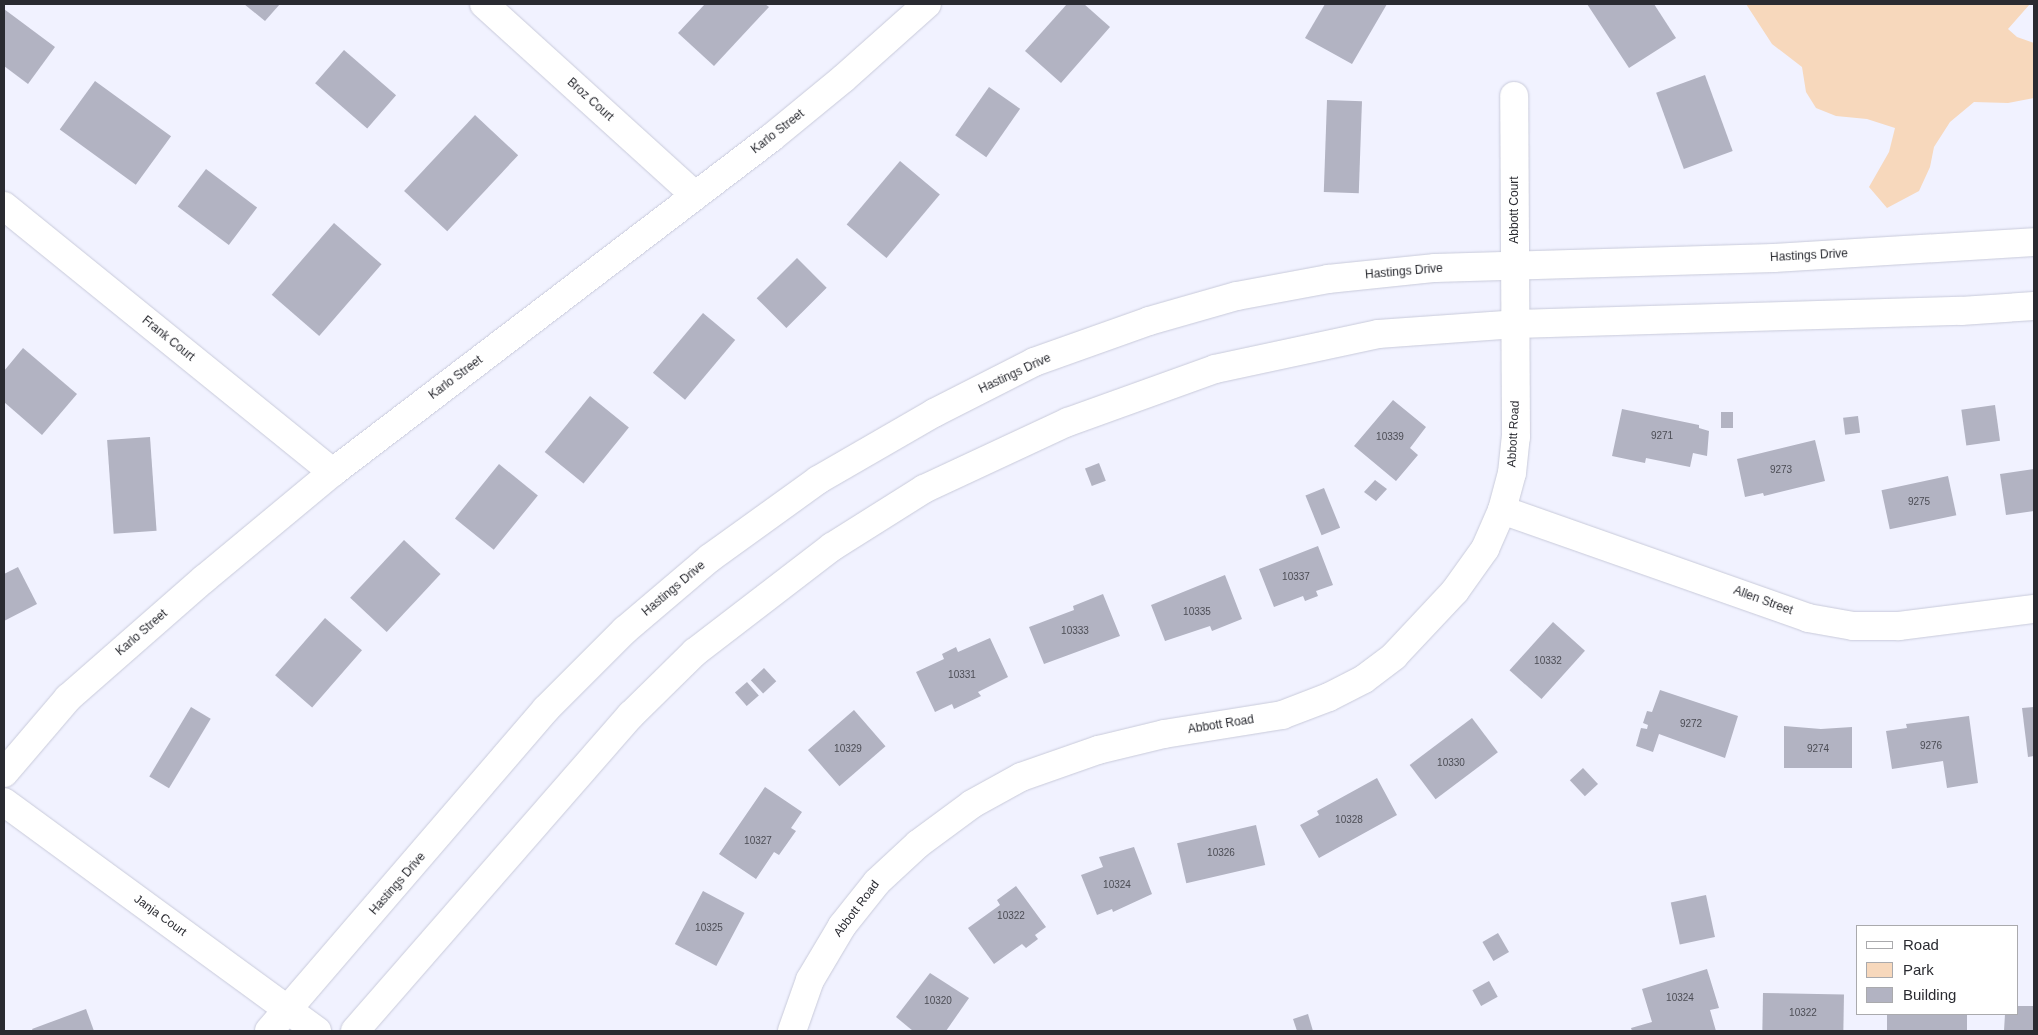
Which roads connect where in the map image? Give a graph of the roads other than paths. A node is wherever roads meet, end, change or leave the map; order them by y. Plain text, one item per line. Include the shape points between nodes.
1 (484, 4) edge
2 (927, 4) edge
3 (1514, 96) dead end
4 (695, 196) junction
5 (4, 206) edge
6 (2034, 242) edge
7 (1515, 267) junction
8 (2034, 306) edge
9 (1516, 324) junction
10 (333, 472) junction
11 (1502, 510) junction
12 (2034, 609) edge
13 (4, 772) edge
14 (4, 802) edge
15 (288, 1009) junction
16 (269, 1031) edge
17 (317, 1031) edge
18 (355, 1031) edge
19 (792, 1031) edge

1 - 4 street, Broz Court
2 - 4 street, Karlo Street via 844,78
3 - 7 street, Abbott Court
4 - 10 street, Karlo Street
5 - 10 street, Frank Court
6 - 7 street, Hastings Drive via 1774,258
7 - 9 street, Abbott Court
7 - 15 street, Hastings Drive via 1435,268 1328,279 1237,296 1149,321 1034,362 934,413 818,480 710,558 625,630 546,709
8 - 9 street
9 - 11 street, Abbott Road via 1516,437
9 - 18 street via 1378,334 1215,369 1068,422 924,490 832,547 695,652 631,716
10 - 13 street, Karlo Street via 68,698
11 - 12 street, Allen Street via 1817,619 1853,626 1899,626
11 - 19 street, Abbott Road via 1485,549 1455,591 1421,630 1364,679 1282,715 1164,734 1098,750 1021,777 972,804 918,844 877,882 842,926 810,980
14 - 15 street, Janja Court
15 - 16 street, Hastings Drive
15 - 17 street, Janja Court

